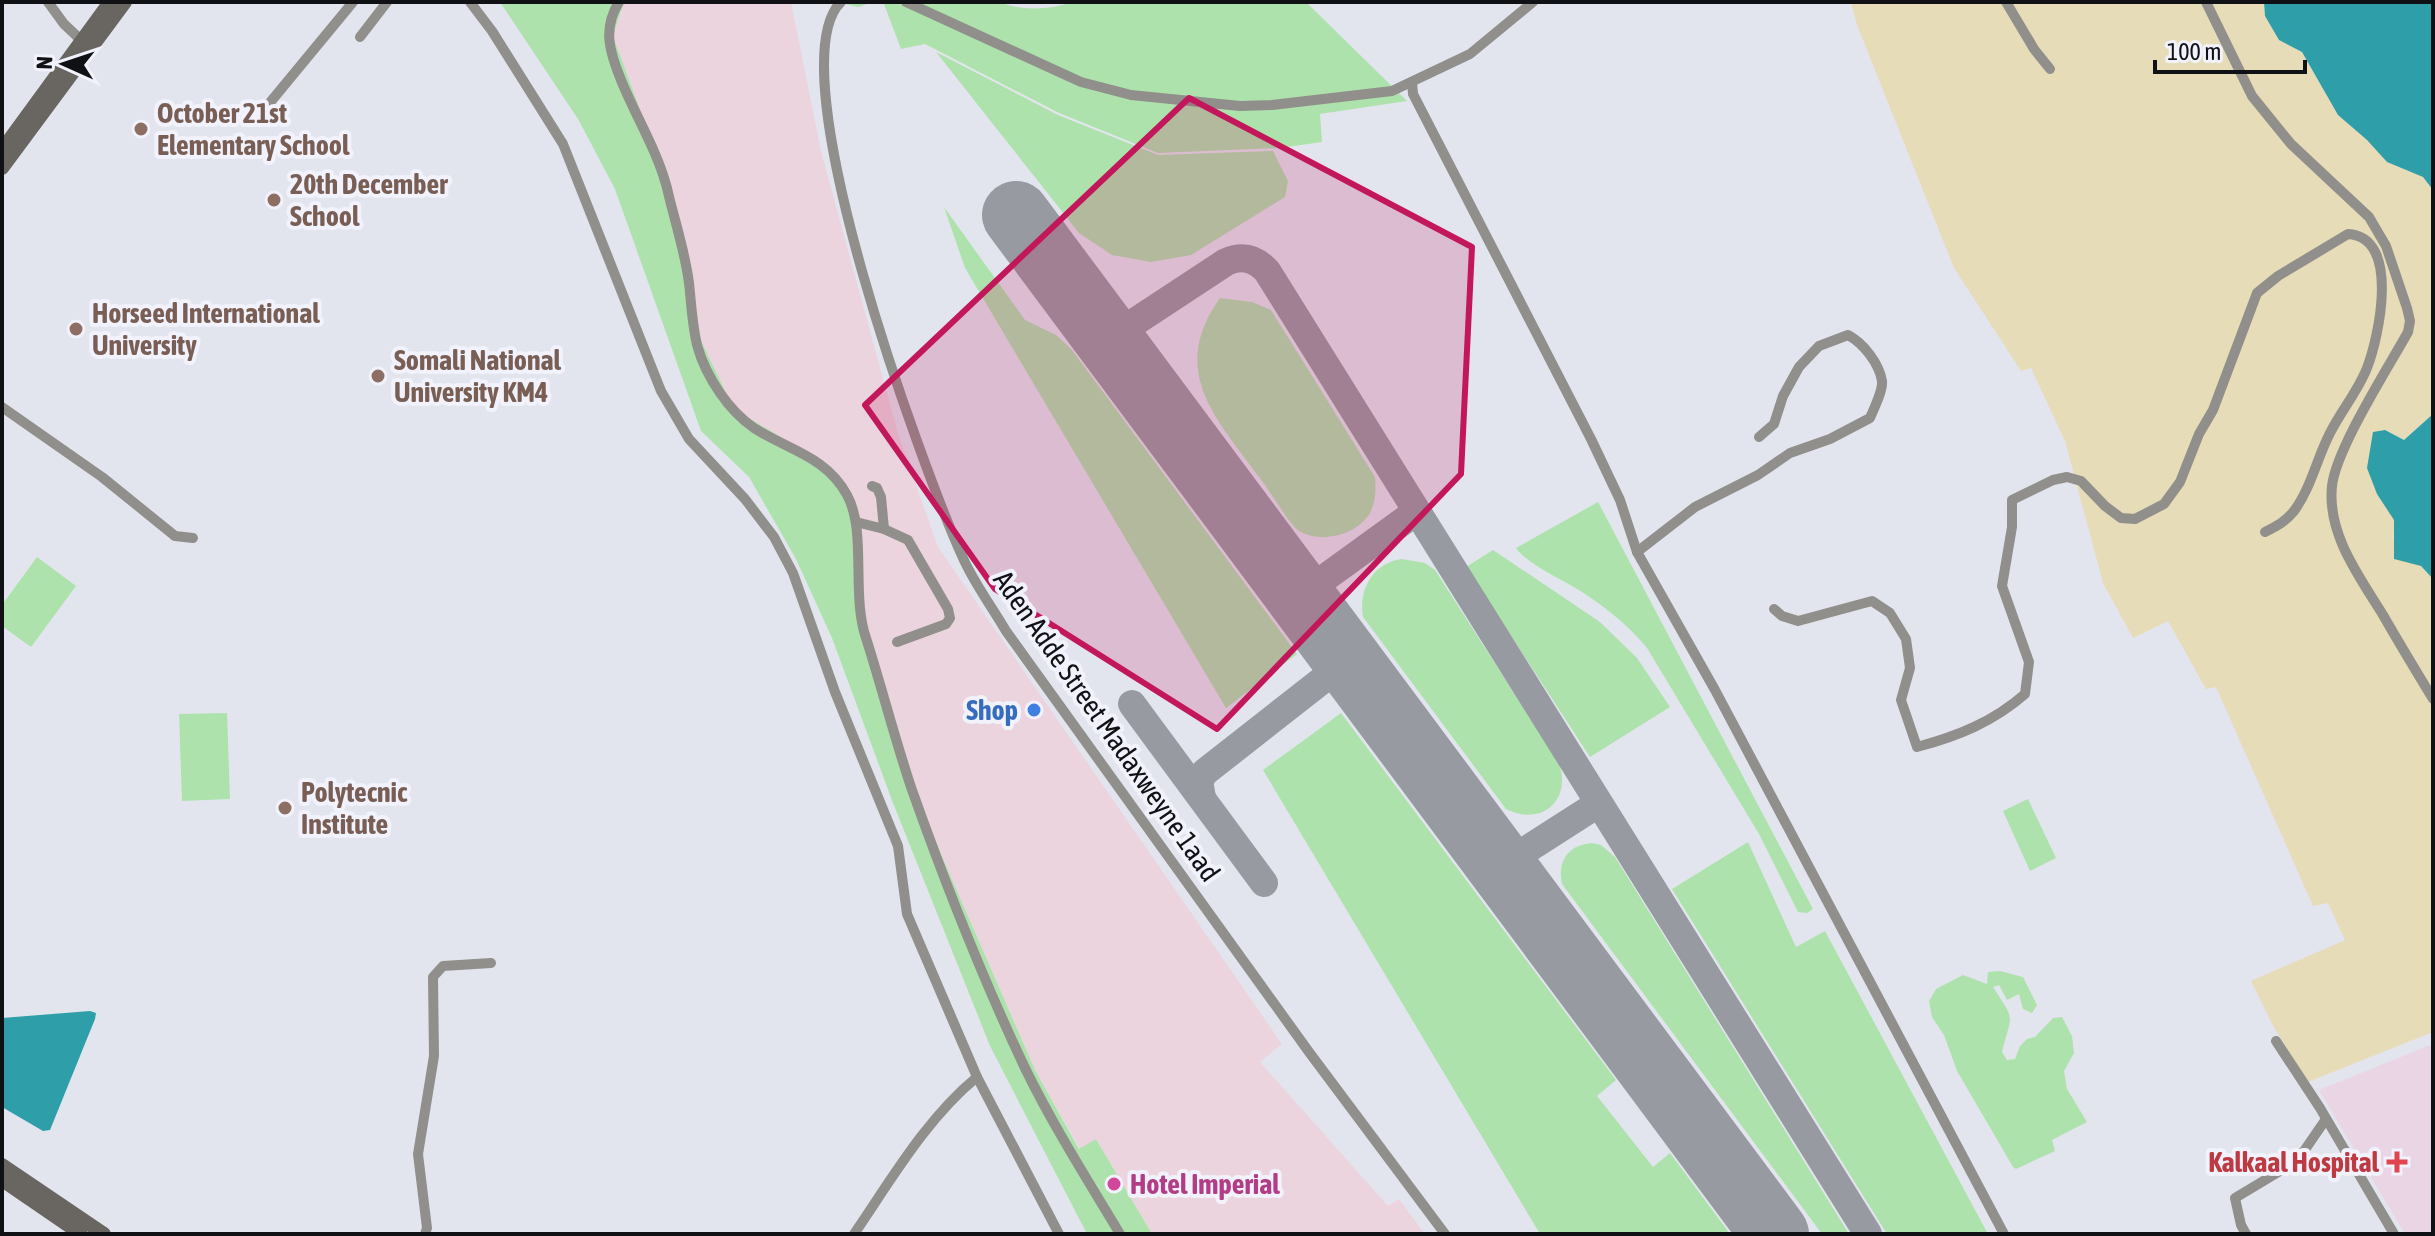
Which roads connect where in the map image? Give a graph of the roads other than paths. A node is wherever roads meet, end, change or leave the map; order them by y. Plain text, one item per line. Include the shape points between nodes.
1 (48, 2) edge
2 (110, 2) edge
3 (125, 2) edge
4 (353, 2) edge
5 (387, 2) edge
6 (470, 2) edge
7 (619, 2) edge
8 (841, 2) edge
9 (906, 2) edge
10 (1533, 2) edge
11 (2006, 2) edge
12 (2206, 2) edge
13 (360, 37) dead end
14 (81, 40) junction
15 (2050, 69) dead end
16 (1412, 82) junction
17 (263, 111) dead end
18 (2, 150) edge
19 (2, 168) edge
20 (2, 407) edge
21 (1759, 437) dead end
22 (872, 486) dead end
23 (856, 522) junction
24 (884, 529) junction
25 (2265, 532) dead end
26 (193, 538) dead end
27 (1637, 552) junction
28 (1774, 609) dead end
29 (897, 642) dead end
30 (2433, 699) edge
31 (491, 963) dead end
32 (2276, 1041) dead end
33 (977, 1077) junction
34 (2326, 1119) junction
35 (6, 1175) edge
36 (81, 1234) edge
37 (104, 1234) edge
38 (425, 1234) edge
39 (854, 1234) edge
40 (1059, 1234) edge
41 (1120, 1234) edge
42 (1445, 1234) edge
43 (2004, 1234) edge
44 (2246, 1234) edge
45 (2394, 1234) edge

1 - 14 street
2 - 14 main road
3 - 19 main road
4 - 17 street
5 - 13 street
6 - 33 street via 563,144 661,391 689,439 774,537 793,573 898,846 907,914
7 - 23 street via 608,35 610,50 666,185 685,259 699,355 740,416 831,471 849,498
8 - 42 street, Aden Adde Street Madaxweyne 1aad via 827,28 823,63 855,249 901,402 964,560 1006,631
9 - 16 street via 1058,73 1131,95 1272,105 1392,91
10 - 16 street via 1470,54
11 - 15 street
12 - 30 street via 2252,96 2291,144 2369,217 2386,246 2407,308 2408,332 2340,459 2332,504 2349,559
14 - 18 main road
16 - 27 street via 1420,108 1591,439
20 - 26 street via 175,536
21 - 27 street via 1774,424 1799,367 1819,346 1848,335 1861,342 1883,383 1870,418 1790,453 1695,507
22 - 24 street via 881,497
23 - 24 street
23 - 41 street via 860,616 912,788 1024,1065
24 - 29 street via 908,540 950,618
25 - 28 street via 2281,525 2301,501 2329,435 2367,369 2383,305 2381,268 2360,234 2348,234 2257,293 2220,395 2180,482 2164,504 2135,519 2121,518 2081,481 2067,477 2012,500 2002,586 2029,662 2025,694 2002,714 1956,737 1917,747 1901,700 1910,668 1906,639 1890,613 1872,601 1798,621
27 - 43 street
31 - 38 street via 443,966 433,977 434,1056 418,1154
32 - 34 street
33 - 39 street via 920,1138
33 - 40 street
34 - 44 street via 2304,1151 2235,1198
34 - 45 street
35 - 36 main road
35 - 37 main road

